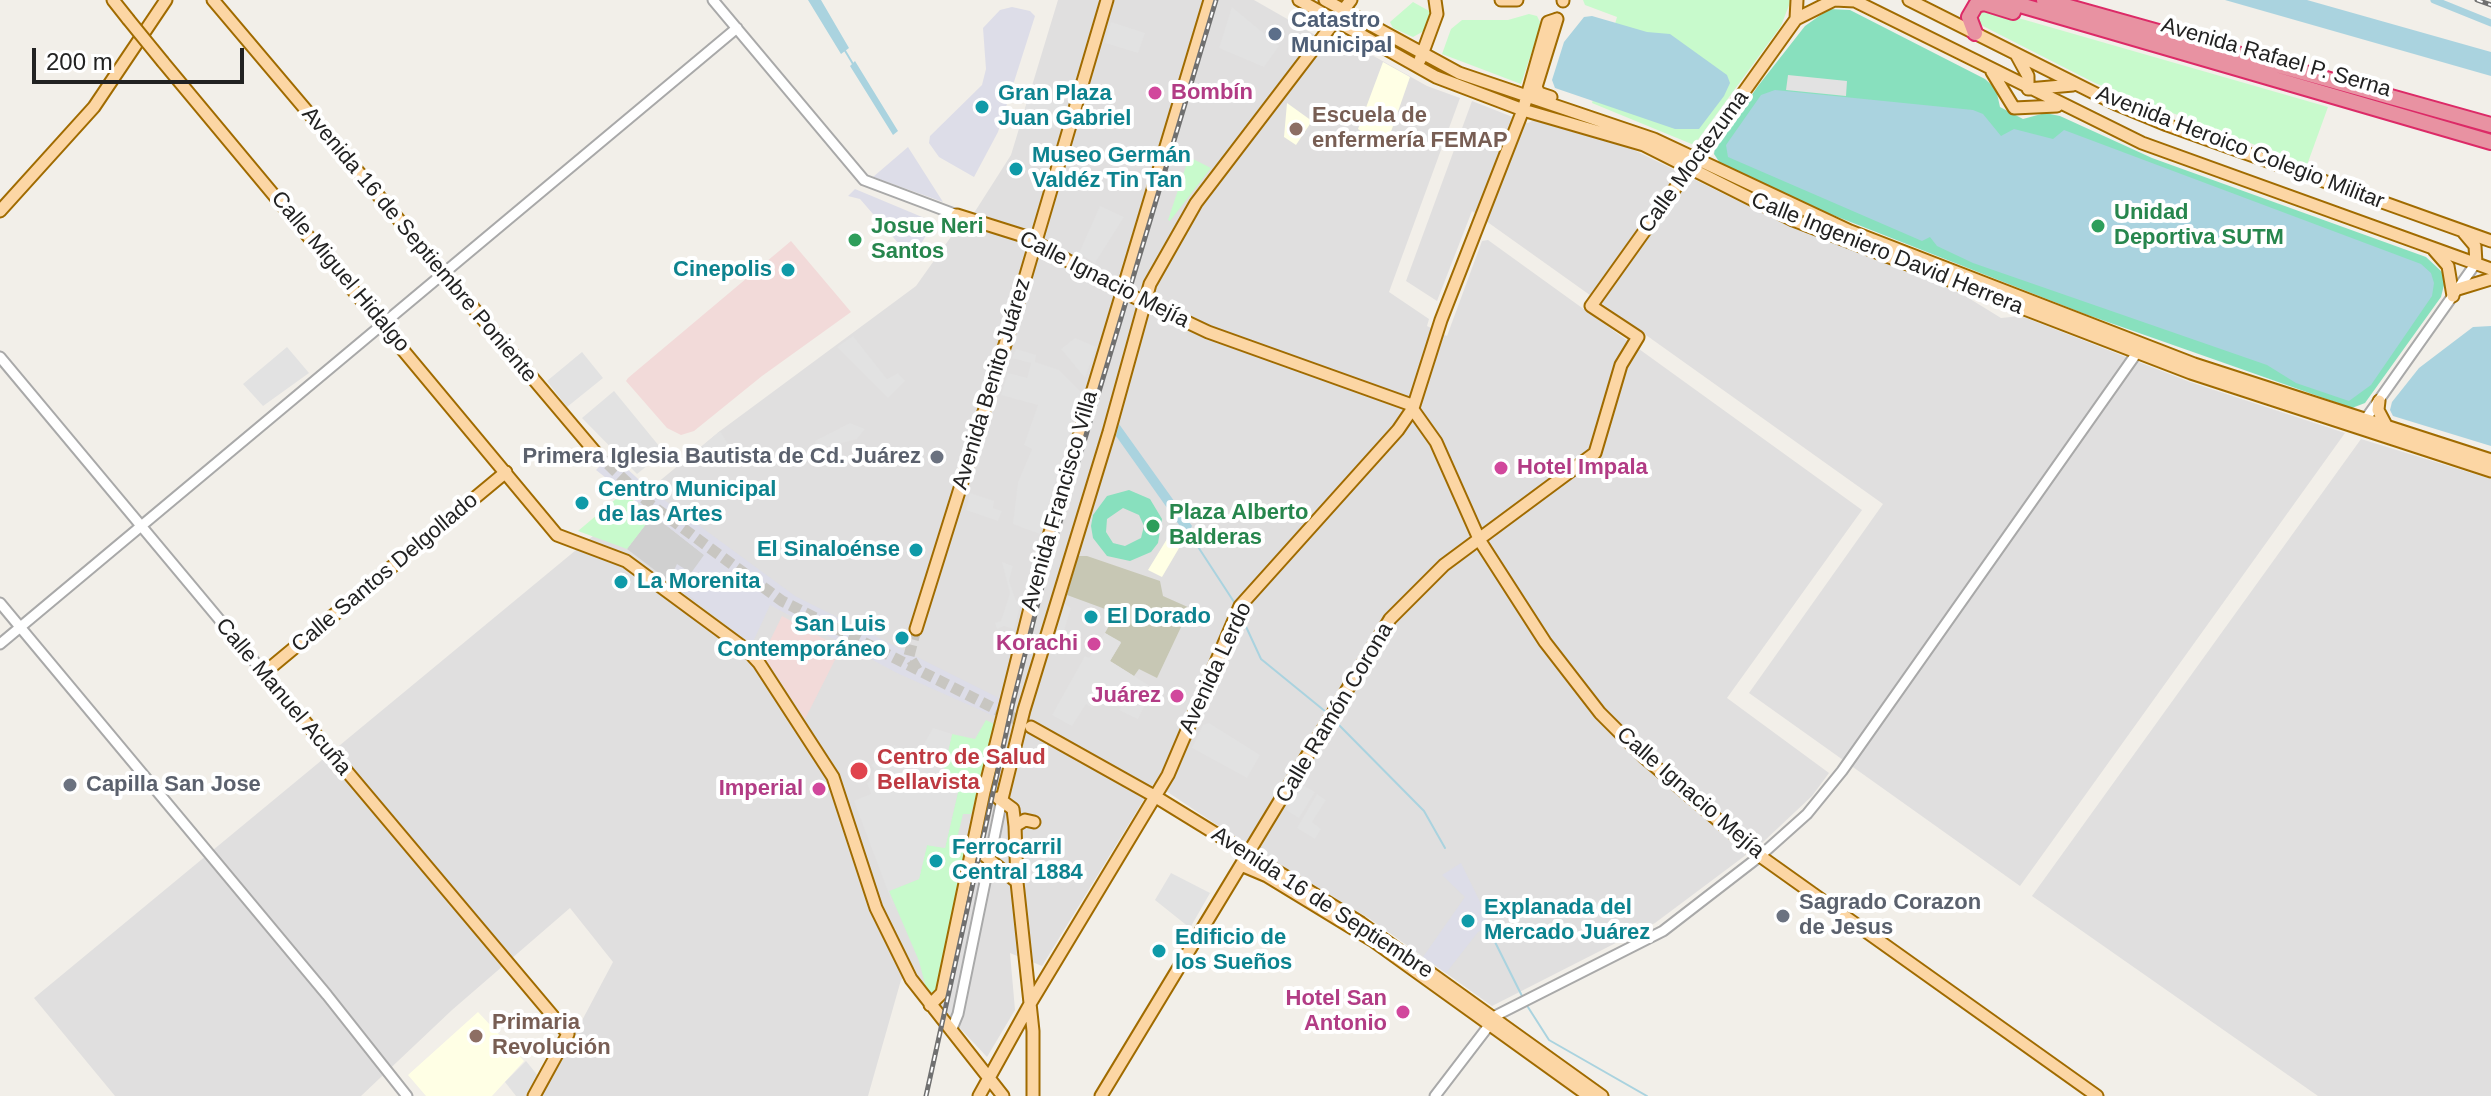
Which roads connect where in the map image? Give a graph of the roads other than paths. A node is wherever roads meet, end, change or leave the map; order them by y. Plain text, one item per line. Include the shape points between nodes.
1 (113, 0) edge
2 (166, 0) edge
3 (213, 0) edge
4 (713, 0) edge
5 (1107, 0) edge
6 (1210, 0) edge
7 (1299, 0) edge
8 (1325, 0) edge
9 (1351, 0) edge
10 (1435, 0) edge
11 (1501, 0) edge
12 (1517, 0) edge
13 (1797, 0) edge
14 (1854, 0) edge
15 (1909, 0) edge
16 (2003, 0) edge
17 (2044, 0) edge
18 (1343, 10) junction
19 (1796, 19) junction
20 (1335, 21) junction
21 (737, 28) junction
22 (1975, 33) junction
23 (2174, 51) junction
24 (2016, 54) junction
25 (1422, 55) junction
26 (1418, 68) junction
27 (1990, 70) junction
28 (2077, 85) junction
29 (2028, 89) junction
30 (1527, 97) junction
31 (2062, 106) junction
32 (1523, 110) junction
33 (1580, 115) junction
34 (1618, 125) junction
35 (2491, 125) edge
36 (1592, 128) junction
37 (2491, 142) edge
38 (1694, 164) junction
39 (0, 211) edge
40 (957, 215) joint
41 (2461, 231) junction
42 (1036, 241) junction
43 (2491, 241) edge
44 (2431, 247) junction
45 (2491, 256) edge
46 (2476, 263) junction
47 (2491, 269) edge
48 (442, 275) junction
49 (2491, 279) edge
50 (1121, 291) junction
51 (2455, 292) junction
52 (1146, 304) junction
53 (383, 325) junction
54 (1638, 337) joint
55 (2140, 348) junction
56 (0, 357) edge
57 (2379, 401) junction
58 (1413, 408) junction
59 (2361, 425) junction
60 (2387, 427) junction
61 (596, 453) tunnel mouth
62 (2491, 460) edge
63 (2491, 471) edge
64 (506, 472) junction
65 (142, 526) junction
66 (1480, 541) junction
67 (0, 603) edge
68 (20, 627) junction
69 (916, 629) tunnel mouth
70 (0, 644) edge
71 (264, 673) junction
72 (1031, 727) tunnel mouth
73 (1156, 797) junction
74 (1000, 798) junction
75 (1034, 822) dead end
76 (1015, 826) junction
77 (1248, 854) junction
78 (1760, 856) junction
79 (988, 858) junction
80 (1241, 865) junction
81 (1017, 882) junction
82 (1030, 1004) junction
83 (930, 1005) junction
84 (1491, 1022) junction
85 (951, 1031) junction
86 (988, 1077) junction
87 (407, 1096) edge
88 (534, 1096) edge
89 (979, 1096) edge
90 (1003, 1096) edge
91 (1033, 1096) edge
92 (1101, 1096) edge
93 (1435, 1096) edge
94 (1589, 1096) edge
95 (1602, 1096) edge
96 (2097, 1096) edge

1 - 53 main road, Calle Miguel Hidalgo, bridge
2 - 39 main road via 86,117
3 - 48 main road, Avenida 16 de Septiembre Poniente
4 - 21 street
5 - 42 main road, Avenida Benito Juárez
6 - 50 main road, Avenida Francisco Villa
7 - 20 main road, Calle Ingeniero David Herrera
8 - 18 main road, Calle Ingeniero David Herrera
9 - 18 main road, Avenida Francisco Villa
10 - 25 main road via 1437,14
11 - 12 main road
13 - 19 main road
14 - 19 main road, Calle Moctezuma via 1834,0
14 - 27 main road, Avenida Heroico Colegio Militar
15 - 22 main road, Avenida Heroico Colegio Militar
16 - 23 highway, Avenida Rafael P. Serna
17 - 35 highway, Avenida Rafael P. Serna
18 - 20 main road, Avenida Francisco Villa
18 - 25 main road, Calle Ingeniero David Herrera
19 - 38 main road, Calle Moctezuma
20 - 26 main road, Calle Ingeniero David Herrera
20 - 52 main road, Avenida Francisco Villa via 1196,203 1167,249
21 - 40 street, Calle Ignacio Mejía via 859,175 874,186
21 - 48 street
22 - 23 highway via 1970,12 1984,3 2143,48
22 - 24 main road, Avenida Heroico Colegio Militar
23 - 37 highway, Avenida Rafael P. Serna
24 - 28 main road, Avenida Heroico Colegio Militar
24 - 29 main road via 2028,76
25 - 26 main road
25 - 30 main road, Calle Ingeniero David Herrera
26 - 32 main road, Calle Ingeniero David Herrera
27 - 29 main road, Avenida Heroico Colegio Militar
27 - 31 main road via 2014,108
28 - 29 main road
28 - 41 main road, Avenida Heroico Colegio Militar via 2167,125
29 - 31 main road, Avenida Heroico Colegio Militar
30 - 32 main road, Avenida Lerdo
30 - 33 main road, Calle Ingeniero David Herrera
30 - 34 main road, Avenida Lerdo via 1548,22 1557,19 1537,91
31 - 44 main road, Avenida Heroico Colegio Militar via 2155,148
32 - 36 main road, Calle Ingeniero David Herrera
32 - 58 main road, Avenida Lerdo via 1441,320
33 - 34 main road, Calle Ingeniero David Herrera
33 - 36 main road
34 - 38 main road, Calle Ingeniero David Herrera
36 - 38 main road, Calle Ingeniero David Herrera
38 - 54 main road, Calle Moctezuma via 1591,306
38 - 55 main road, Calle Ingeniero David Herrera
40 - 42 main road, Calle Ignacio Mejía
41 - 43 main road, Avenida Heroico Colegio Militar
41 - 46 main road via 2475,246
42 - 50 main road, Calle Ignacio Mejía
42 - 69 main road, Avenida Benito Juárez
44 - 46 main road, Avenida Heroico Colegio Militar
44 - 51 main road via 2448,266
45 - 46 main road
46 - 47 main road, Avenida Heroico Colegio Militar
46 - 51 street
48 - 53 street
48 - 61 main road, Avenida 16 de Septiembre Poniente
49 - 51 main road
50 - 52 main road, Calle Ignacio Mejía
50 - 83 main road, Avenida Francisco Villa via 1020,642 942,993
51 - 57 street
52 - 58 main road, Calle Ignacio Mejía via 1224,339
52 - 74 main road, Avenida Francisco Villa
53 - 64 main road, Calle Miguel Hidalgo
53 - 65 street
54 - 66 main road, Calle Ramón Corona via 1624,359 1595,453
55 - 59 main road, Calle Ingeniero David Herrera
55 - 78 street via 1828,790
56 - 65 street, Calle Manuel Acuña
57 - 59 street
57 - 60 main road
58 - 66 main road, Calle Ignacio Mejía via 1436,442
58 - 73 main road, Avenida Lerdo via 1243,602
59 - 60 main road, Calle Ingeniero David Herrera
59 - 63 main road, Calle Ingeniero David Herrera
60 - 62 main road, Calle Ingeniero David Herrera
64 - 71 main road, Calle Santos Delgollado
64 - 83 main road, Calle Miguel Hidalgo via 557,535 626,561 759,663 833,777 876,908
65 - 68 street
65 - 71 street, Calle Manuel Acuña
66 - 77 main road, Calle Ramón Corona via 1444,565 1390,619
66 - 78 main road, Calle Ignacio Mejía via 1552,653 1600,713 1674,786
67 - 68 street
68 - 70 street
68 - 87 street
71 - 88 main road, Calle Manuel Acuña via 568,1034
72 - 73 main road, Avenida 16 de Septiembre
73 - 77 main road, Avenida 16 de Septiembre
73 - 82 main road, Avenida Lerdo
74 - 76 main road via 1013,809
74 - 79 street, Avenida Francisco Villa
75 - 76 main road
76 - 81 main road
77 - 80 main road, Calle Ramón Corona
77 - 84 main road, Avenida 16 de Septiembre via 1377,933
78 - 84 street via 1646,941 1528,998
78 - 96 main road, Calle Ignacio Mejía
79 - 81 main road
79 - 85 street, Avenida Francisco Villa
80 - 84 main road, Avenida 16 de Septiembre via 1356,930
80 - 92 main road, Calle Ramón Corona
81 - 82 main road
82 - 86 main road, Avenida Lerdo
82 - 91 main road
83 - 85 main road
84 - 93 street
84 - 94 main road, Avenida 16 de Septiembre
84 - 95 main road, Avenida 16 de Septiembre
85 - 86 main road
86 - 89 main road, Avenida Lerdo
86 - 90 main road

